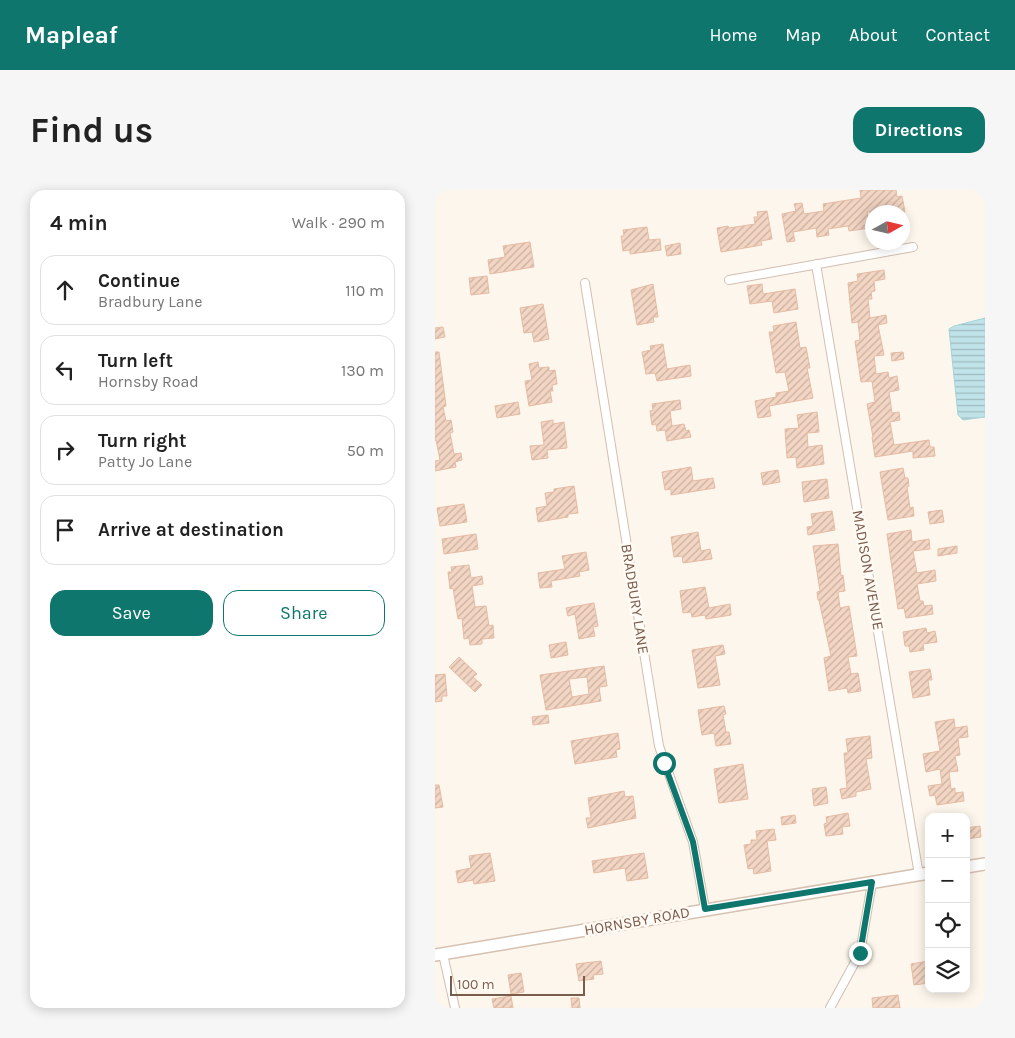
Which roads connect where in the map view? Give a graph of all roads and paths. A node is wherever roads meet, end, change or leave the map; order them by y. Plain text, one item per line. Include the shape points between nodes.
1 (913, 248) dead end
2 (816, 264) junction
3 (729, 280) dead end
4 (585, 284) dead end
5 (985, 864) edge
6 (970, 866) edge
7 (924, 874) edge
8 (872, 882) junction
9 (705, 909) junction
10 (439, 955) edge
11 (455, 1008) edge
12 (831, 1008) edge

1 - 2 street
2 - 3 street
2 - 7 street, MADISON AVENUE
4 - 9 street, BRADBURY LANE via 659,746 693,842
5 - 6 street
7 - 8 street, HORNSBY ROAD
8 - 9 street, HORNSBY ROAD
8 - 12 street via 860,953
9 - 10 street, HORNSBY ROAD
10 - 11 street

